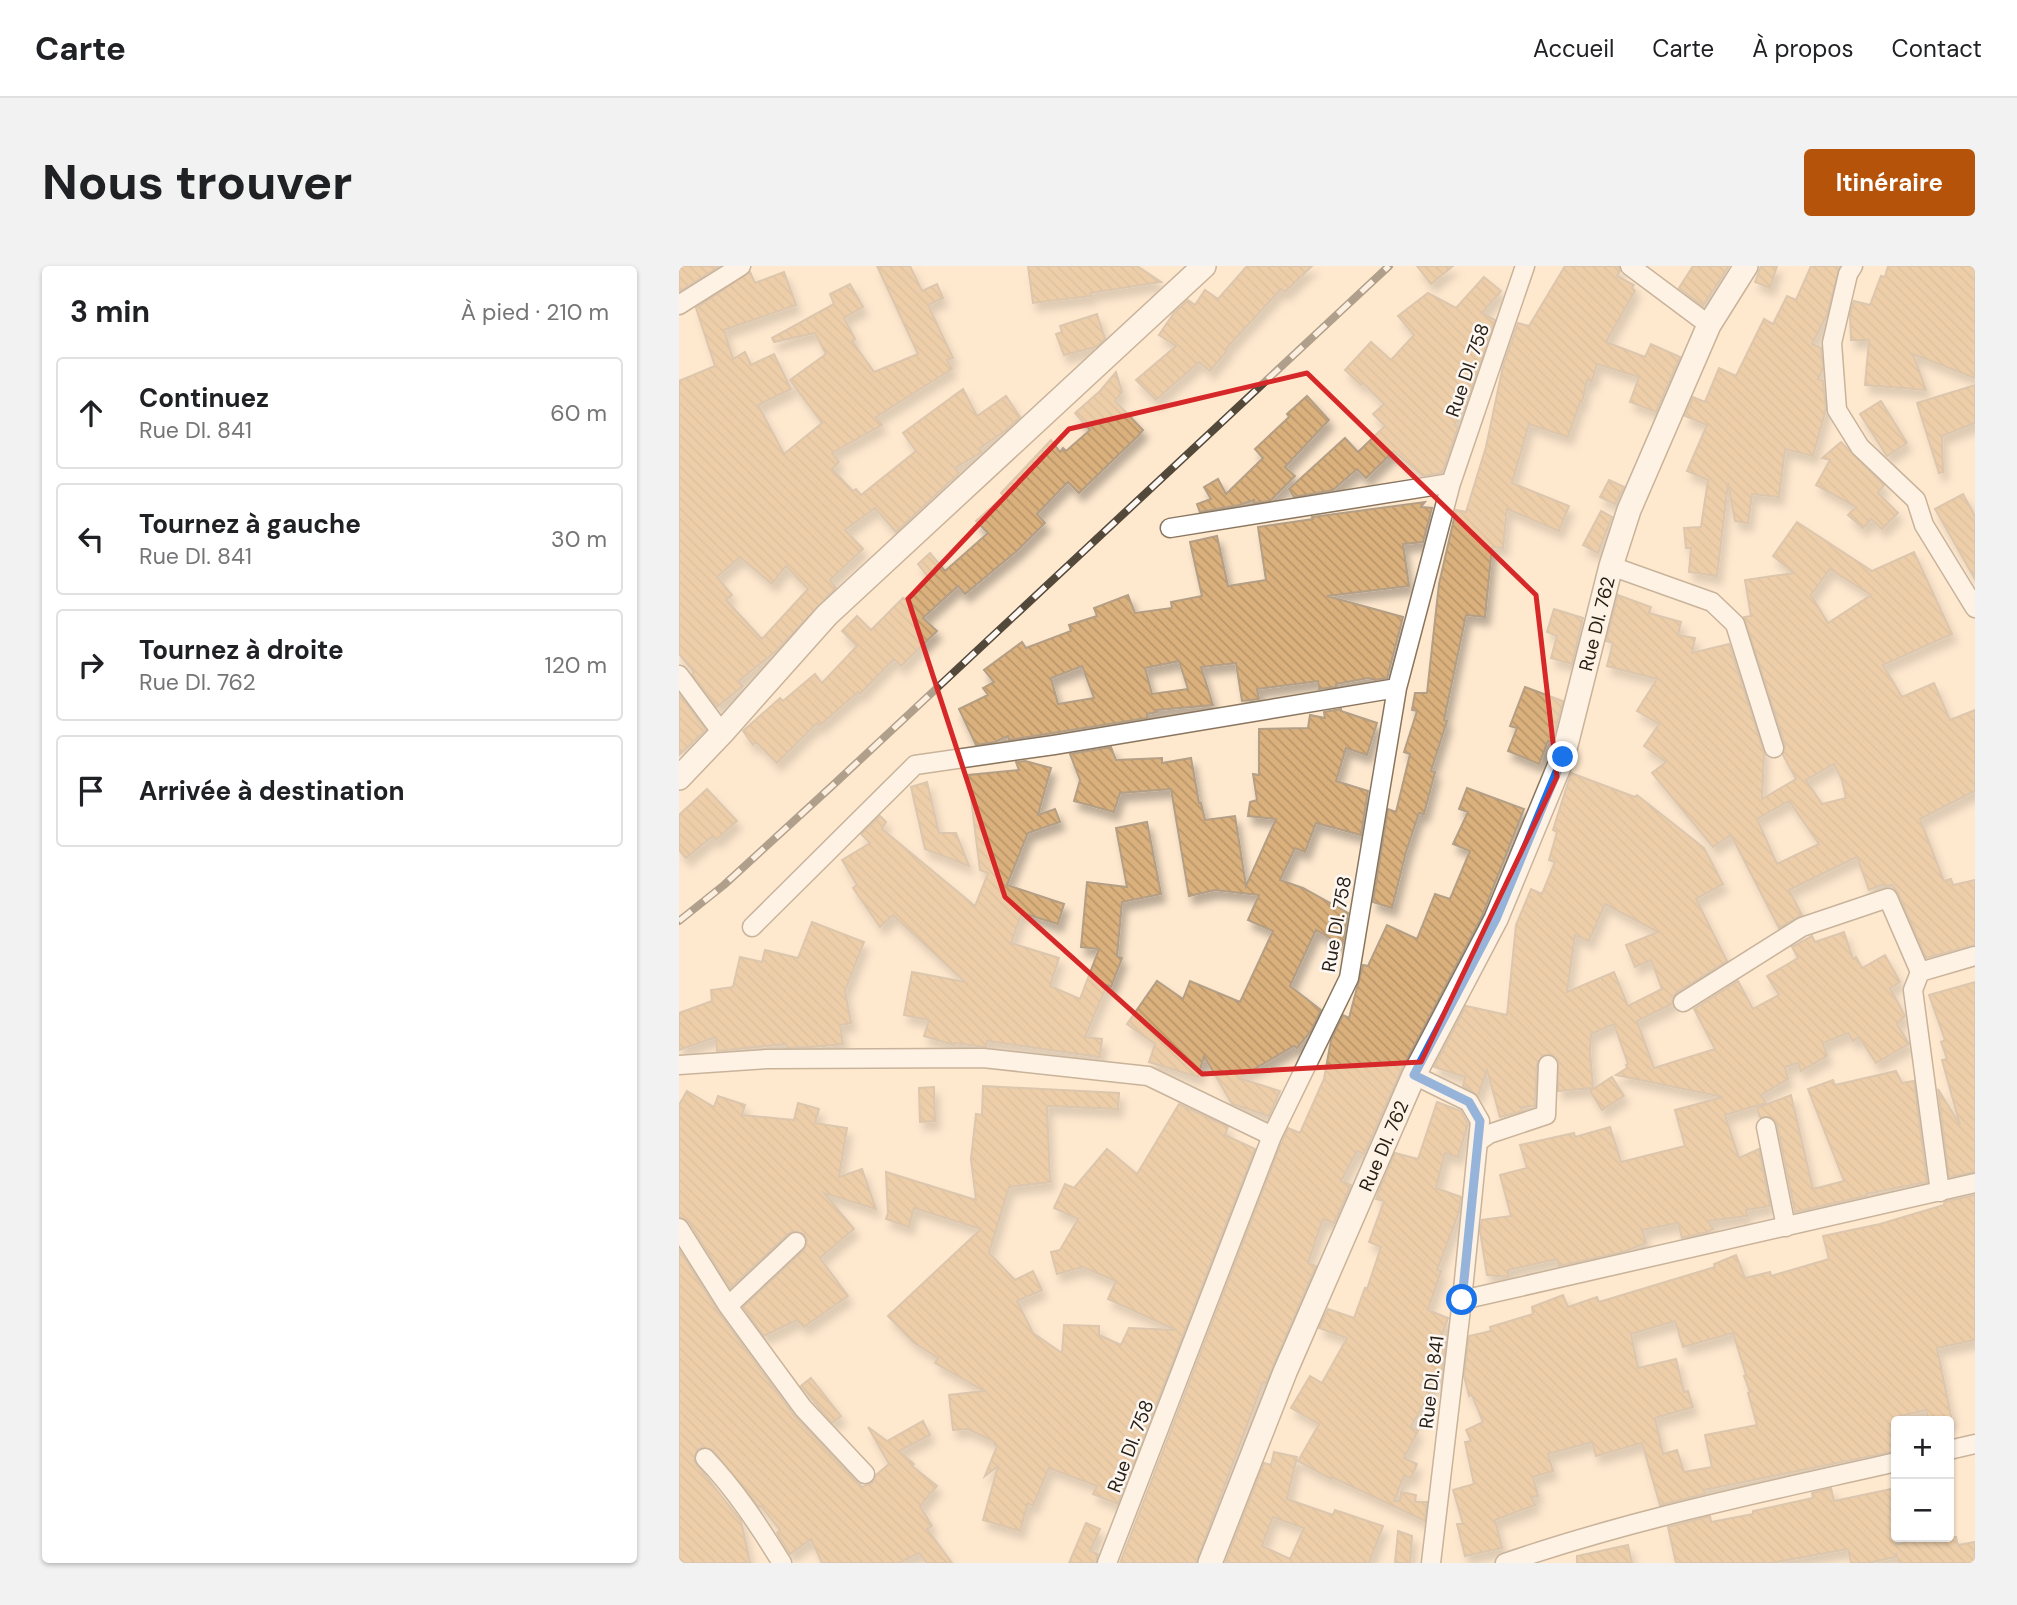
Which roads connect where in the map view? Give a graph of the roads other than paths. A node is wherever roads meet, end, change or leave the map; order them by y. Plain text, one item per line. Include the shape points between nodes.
1 (741, 266) edge
2 (1204, 266) edge
3 (1525, 266) edge
4 (1630, 266) edge
5 (1746, 266) edge
6 (1853, 266) edge
7 (679, 305) edge
8 (1709, 325) junction
9 (1451, 483) junction
10 (1170, 528) dead end
11 (1611, 566) junction
12 (1975, 608) edge
13 (679, 674) edge
14 (1397, 688) junction
15 (722, 733) junction
16 (1774, 748) dead end
17 (679, 778) edge
18 (752, 927) dead end
19 (1975, 956) edge
20 (1920, 972) junction
21 (1683, 1002) dead end
22 (679, 1065) edge
23 (1548, 1065) dead end
24 (1414, 1075) junction
25 (1766, 1127) dead end
26 (1272, 1136) junction
27 (1478, 1142) junction
28 (1975, 1183) edge
29 (1940, 1192) junction
30 (1786, 1227) junction
31 (679, 1228) edge
32 (796, 1242) dead end
33 (1462, 1300) junction
34 (727, 1306) junction
35 (1975, 1444) edge
36 (1954, 1449) edge
37 (705, 1458) dead end
38 (1891, 1463) edge
39 (865, 1474) dead end
40 (782, 1563) edge
41 (1107, 1563) edge
42 (1210, 1563) edge
43 (1431, 1563) edge
44 (1505, 1563) edge

1 - 7 street
2 - 15 street via 827,615
3 - 9 street, Rue DI. 758
4 - 8 street
5 - 8 street, Rue DI. 762
6 - 12 street via 1832,343 1837,410 1860,447 1916,500 1924,525
8 - 11 street, Rue DI. 762 via 1629,510
9 - 10 street
9 - 14 street, Rue DI. 758
11 - 16 street via 1712,602 1735,625
11 - 24 street, Rue DI. 762 via 1563,757 1496,919
13 - 15 street
14 - 18 street via 915,765
14 - 26 street, Rue DI. 758 via 1349,978
15 - 17 street
19 - 20 street
20 - 21 street via 1888,898 1802,927
20 - 29 street via 1913,990
22 - 26 street via 767,1059 983,1058 1148,1076
23 - 27 street via 1546,1115
24 - 27 street, Rue DI. 841 via 1469,1102 1480,1121
24 - 42 street, Rue DI. 762 via 1285,1372
25 - 30 street
26 - 41 street, Rue DI. 758
27 - 33 street, Rue DI. 841
28 - 29 street
29 - 30 street
30 - 33 street
31 - 34 street
32 - 34 street
33 - 43 street, Rue DI. 841
34 - 39 street via 803,1408
35 - 36 street
37 - 40 street
38 - 44 street via 1696,1507

